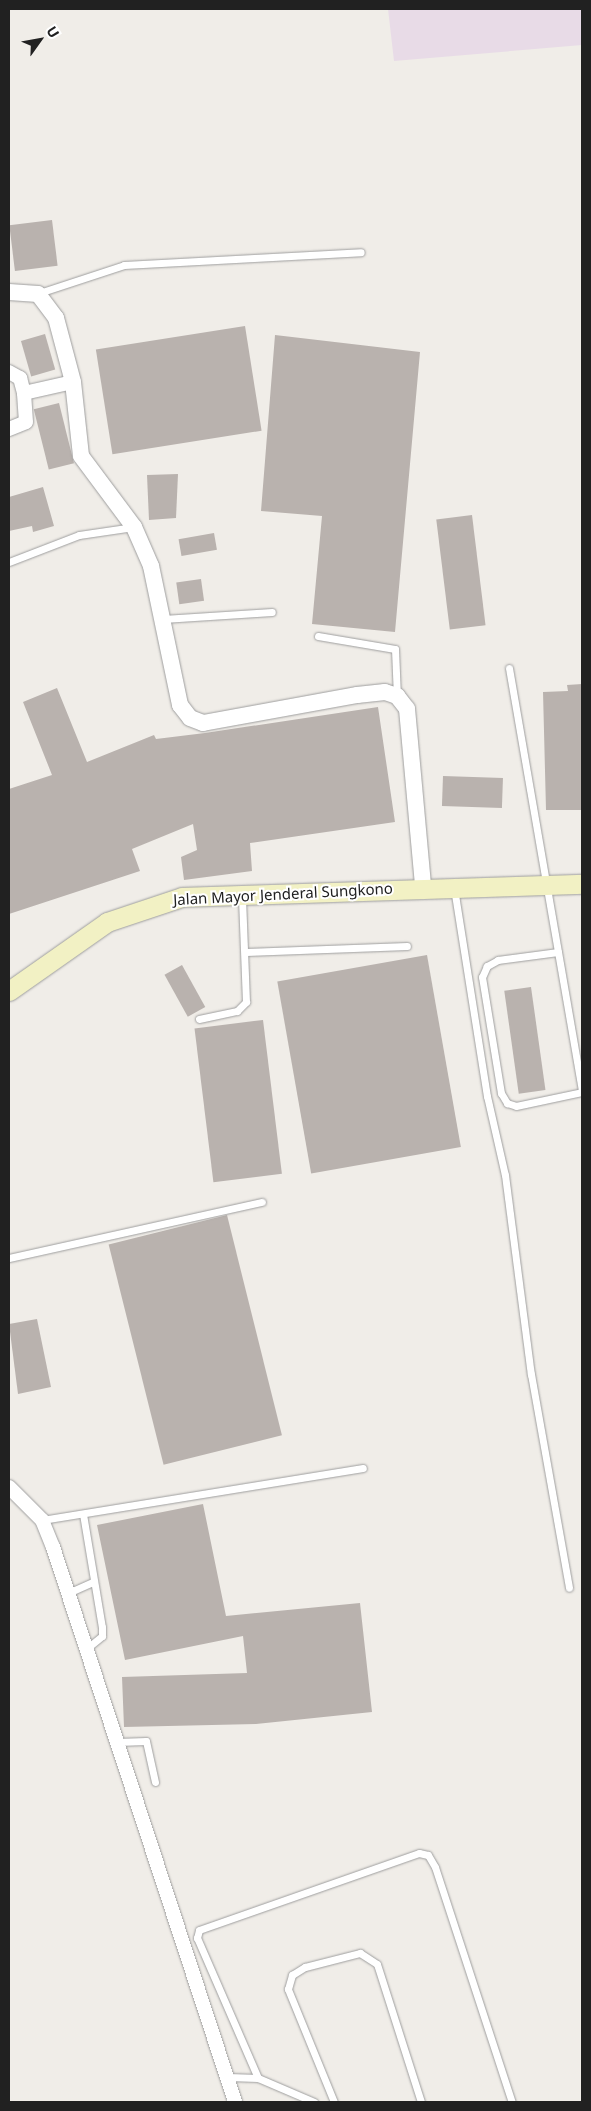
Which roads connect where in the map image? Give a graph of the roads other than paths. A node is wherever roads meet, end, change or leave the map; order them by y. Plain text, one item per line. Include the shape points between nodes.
1 (361, 252) dead end
2 (9, 292) edge
3 (38, 294) junction
4 (9, 372) edge
5 (73, 382) junction
6 (24, 394) junction
7 (9, 429) edge
8 (134, 527) junction
9 (9, 562) edge
10 (272, 612) dead end
11 (163, 619) junction
12 (318, 636) dead end
13 (509, 668) dead end
14 (397, 696) junction
15 (582, 884) edge
16 (454, 885) junction
17 (546, 885) junction
18 (423, 886) junction
19 (241, 893) junction
20 (407, 946) dead end
21 (246, 952) junction
22 (558, 952) junction
23 (9, 991) edge
24 (199, 1019) dead end
25 (582, 1091) edge
26 (262, 1202) dead end
27 (9, 1258) edge
28 (363, 1468) dead end
29 (9, 1487) edge
30 (83, 1514) junction
31 (42, 1520) junction
32 (94, 1582) junction
33 (570, 1588) dead end
34 (68, 1593) junction
35 (86, 1649) junction
36 (116, 1742) junction
37 (155, 1782) dead end
38 (228, 2077) junction
39 (258, 2078) junction
40 (235, 2102) edge
41 (314, 2102) edge
42 (334, 2102) edge
43 (421, 2102) edge
44 (512, 2102) edge

1 - 3 lane via 124,265
2 - 3 street
3 - 5 street via 56,318
4 - 6 street via 20,378
5 - 6 street
5 - 8 street via 81,456
6 - 7 street via 26,422
8 - 9 lane via 79,535
8 - 11 street via 151,566
10 - 11 lane
11 - 14 street via 176,693 190,718 203,723 357,695 385,692
12 - 14 lane via 395,649
13 - 17 lane
14 - 18 street via 407,709
15 - 17 main road, Jalan Mayor Jenderal Sungkono
16 - 17 main road, Jalan Mayor Jenderal Sungkono
16 - 18 main road, Jalan Mayor Jenderal Sungkono
16 - 33 lane
17 - 22 lane
18 - 19 main road, Jalan Mayor Jenderal Sungkono
19 - 21 lane
19 - 23 main road, Jalan Mayor Jenderal Sungkono via 182,896 145,906 107,922
20 - 21 lane
21 - 24 lane via 246,1002 237,1011
22 - 25 lane
22 - 25 lane via 498,960 487,966 482,977 501,1093 507,1103 516,1106
26 - 27 lane
28 - 30 lane
29 - 31 street
30 - 31 lane
30 - 32 lane
31 - 34 street
32 - 34 lane
32 - 35 lane via 102,1636
34 - 35 street
35 - 36 street
36 - 37 lane via 146,1741
36 - 38 street
38 - 39 lane
38 - 40 street
39 - 41 lane
39 - 44 lane via 197,1938 199,1930 419,1853 428,1855 434,1867
42 - 43 lane via 288,1989 292,1975 305,1967 360,1953 377,1964

